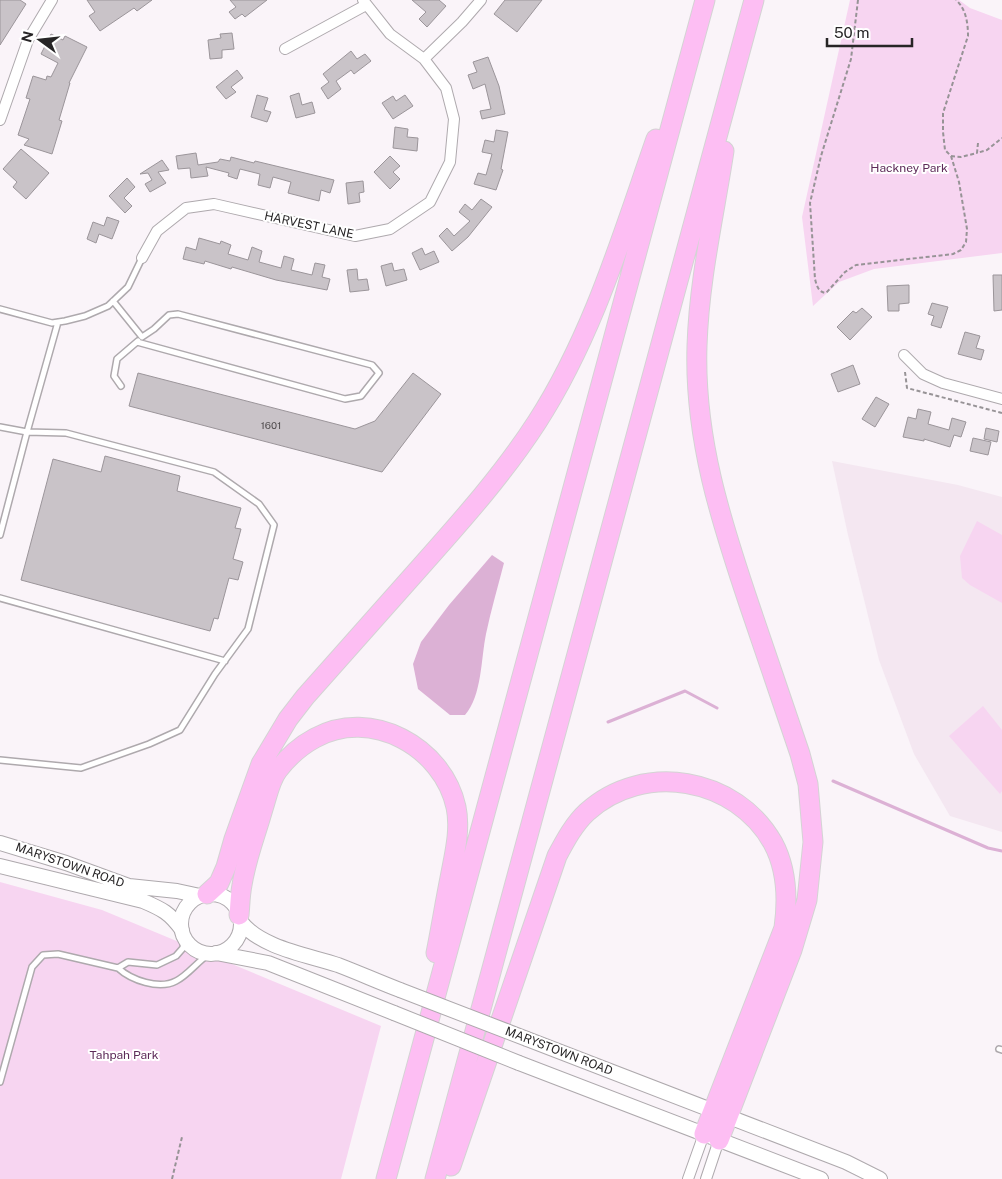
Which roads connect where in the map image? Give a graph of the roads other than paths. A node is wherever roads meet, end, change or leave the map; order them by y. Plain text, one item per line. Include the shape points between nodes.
1 (52, 0) edge
2 (481, 0) edge
3 (705, 0) edge
4 (754, 0) edge
5 (364, 3) edge
6 (285, 49) dead end
7 (691, 52) junction
8 (740, 53) junction
9 (424, 59) junction
10 (0, 120) edge
11 (142, 258) joint
12 (113, 301) junction
13 (0, 308) edge
14 (58, 322) junction
15 (142, 338) junction
16 (137, 342) junction
17 (904, 355) dead end
18 (121, 386) dead end
19 (1002, 399) edge
20 (0, 427) edge
21 (27, 432) junction
22 (0, 535) edge
23 (0, 598) edge
24 (225, 661) junction
25 (0, 760) edge
26 (0, 843) edge
27 (0, 866) edge
28 (204, 895) junction
29 (240, 918) junction
30 (183, 934) junction
31 (212, 954) junction
32 (118, 968) junction
33 (0, 1082) edge
34 (721, 1113) junction
35 (401, 1125) junction
36 (712, 1137) junction
37 (386, 1179) edge
38 (435, 1179) edge
39 (446, 1179) edge
40 (688, 1179) edge
41 (706, 1179) edge
42 (821, 1179) edge
43 (880, 1179) edge

1 - 10 street via 28,40
2 - 9 street
3 - 7 highway
4 - 8 highway
5 - 6 street
5 - 9 street, HARVEST LANE via 390,34
7 - 28 highway via 666,108 596,310 551,398 484,496 288,719 261,764 226,867 218,883
7 - 35 highway
8 - 34 highway via 699,310 697,347 701,421 721,522 802,761 808,784 813,842 801,926
8 - 38 highway
9 - 11 street, HARVEST LANE via 446,88 454,119 450,162 430,202 390,229 355,236 214,204 186,208 157,231
11 - 12 lane via 128,288
12 - 14 lane via 85,316
12 - 15 lane
13 - 14 lane
14 - 21 lane
15 - 16 lane
15 - 16 lane via 169,315 178,314 372,364 379,373 361,396 345,399
16 - 18 lane via 117,359 114,376
17 - 19 street via 923,374 943,383
20 - 21 lane
21 - 22 lane
21 - 24 lane via 66,433 214,472 259,504 274,525 248,629
23 - 24 lane
24 - 25 lane via 180,730 149,744 81,768
26 - 28 main road, MARYSTOWN ROAD via 128,886
27 - 30 main road, MARYSTOWN ROAD via 143,901 174,918
28 - 29 main road via 214,894 227,899 237,909
28 - 30 main road via 194,899 185,909
29 - 31 main road via 235,941 224,951
29 - 34 main road, MARYSTOWN ROAD, bridge via 247,930 262,940 342,966
29 - 35 highway via 241,886 266,798 276,772 294,752 316,737 338,730 377,730 411,743 440,770 456,808 457,830
30 - 31 main road via 194,949
30 - 32 lane via 183,948 176,956 157,965 128,962
31 - 32 lane via 174,982 162,984 143,981
31 - 36 main road, MARYSTOWN ROAD, bridge via 268,963
32 - 33 lane via 58,954 43,955 32,967
34 - 36 highway
34 - 39 highway via 784,928 787,907 781,862 773,843 747,811 727,797 680,781 627,788 586,813 557,856
34 - 43 main road, MARYSTOWN ROAD via 846,1162
35 - 37 highway
36 - 40 street
36 - 41 street
36 - 42 main road, MARYSTOWN ROAD

